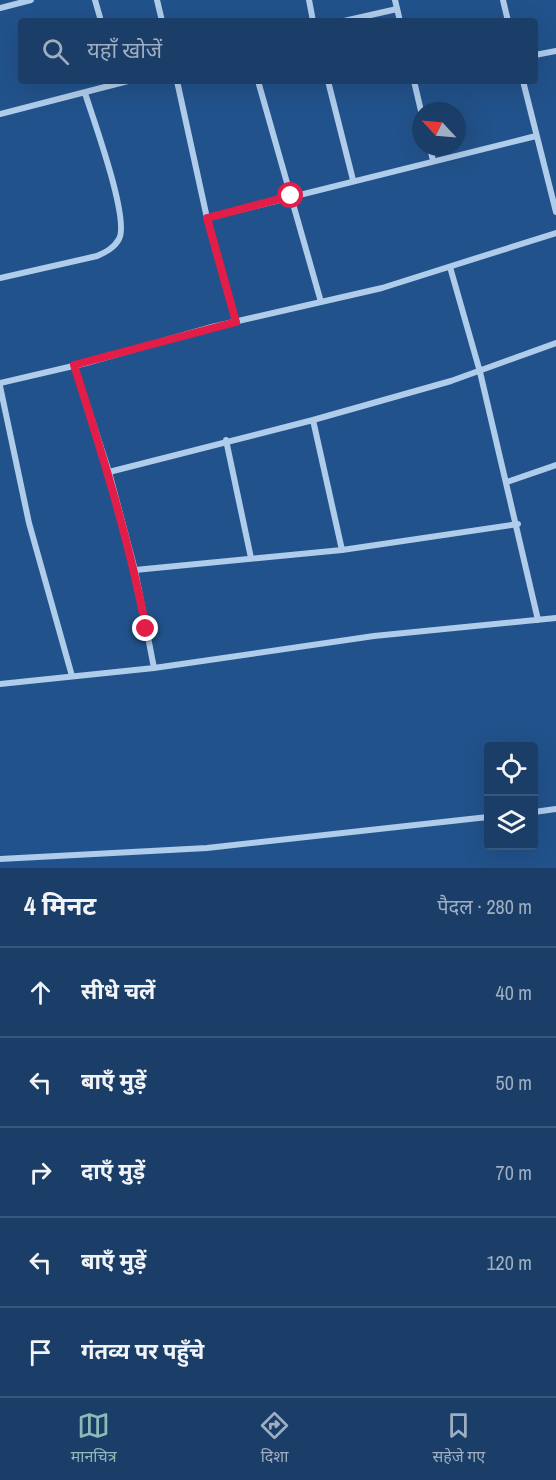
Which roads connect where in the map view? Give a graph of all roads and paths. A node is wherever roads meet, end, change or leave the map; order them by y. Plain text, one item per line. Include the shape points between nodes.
1 (31, 0) edge
2 (95, 0) edge
3 (157, 0) edge
4 (309, 0) edge
5 (395, 0) edge
6 (503, 0) edge
7 (0, 8) edge
8 (397, 9) junction
9 (101, 18) edge
10 (161, 18) edge
11 (313, 18) edge
12 (357, 18) edge
13 (399, 18) edge
14 (507, 18) edge
15 (556, 51) edge
16 (538, 55) edge
17 (114, 84) edge
18 (178, 84) edge
19 (259, 84) edge
20 (329, 84) edge
21 (415, 84) edge
22 (524, 84) edge
23 (86, 93) junction
24 (419, 102) edge
25 (0, 114) edge
26 (536, 136) junction
27 (432, 156) edge
28 (433, 161) junction
29 (353, 180) junction
30 (291, 196) junction
31 (556, 212) edge
32 (207, 218) junction
33 (556, 233) edge
34 (450, 267) junction
35 (0, 278) edge
36 (321, 302) junction
37 (236, 322) junction
38 (556, 343) edge
39 (74, 365) junction
40 (480, 372) junction
41 (0, 384) edge
42 (313, 420) junction
43 (226, 440) junction
44 (556, 465) edge
45 (109, 472) junction
46 (507, 482) junction
47 (518, 524) junction
48 (342, 550) junction
49 (252, 558) junction
50 (135, 570) junction
51 (556, 618) edge
52 (538, 620) junction
53 (154, 669) junction
54 (72, 676) junction
55 (0, 684) edge
56 (556, 809) edge
57 (538, 811) edge
58 (484, 818) edge
59 (0, 859) edge

1 - 7 street
2 - 9 street
3 - 10 street
4 - 11 street
5 - 8 street
6 - 14 street
8 - 12 street
8 - 13 street
15 - 16 street
17 - 23 street
18 - 32 street
19 - 30 street
20 - 29 street
21 - 24 street
22 - 26 street
23 - 25 street
23 - 35 street via 120,208 119,239 110,250 97,256
26 - 28 street
26 - 31 street
27 - 28 street
28 - 29 street
29 - 30 street
30 - 32 street
30 - 36 street
32 - 37 street
33 - 34 street
34 - 36 street
34 - 40 street
36 - 37 street
37 - 39 street
38 - 40 street
39 - 41 street
39 - 45 street
40 - 42 street
40 - 46 street
41 - 54 street via 29,522
42 - 43 street
42 - 48 street
43 - 45 street
43 - 49 street
44 - 46 street
45 - 50 street
46 - 47 street
47 - 48 street
47 - 52 street
48 - 49 street
49 - 50 street
50 - 53 street
51 - 52 street
52 - 53 street via 374,636
53 - 54 street
54 - 55 street
56 - 57 street
58 - 59 street via 207,848

